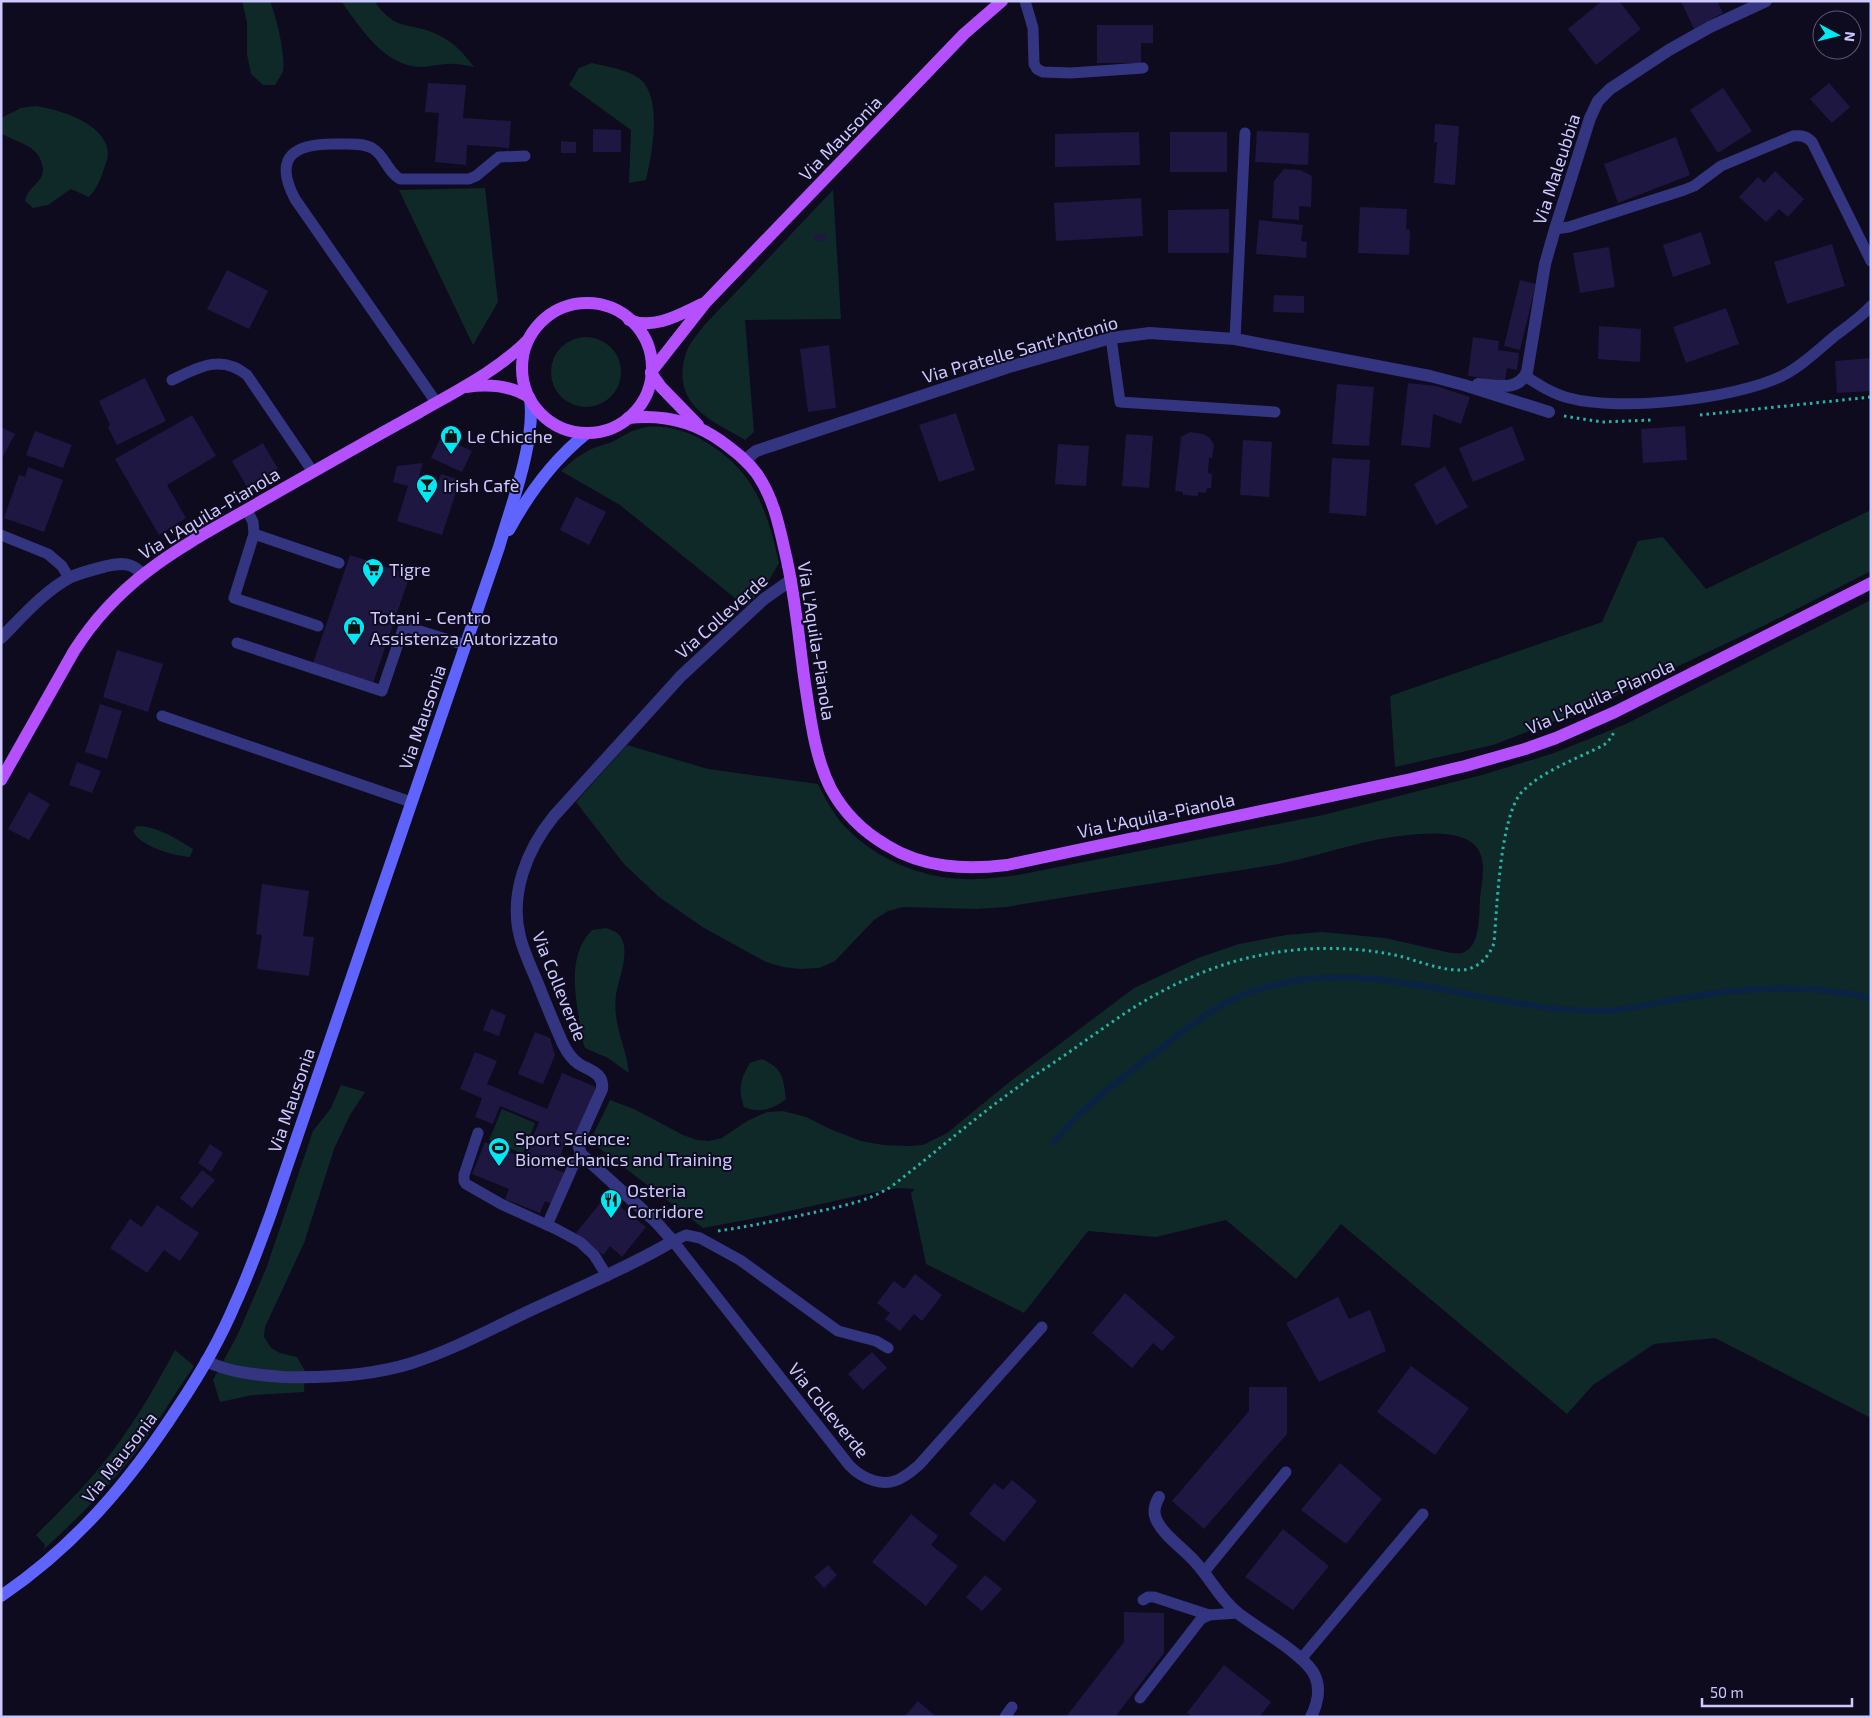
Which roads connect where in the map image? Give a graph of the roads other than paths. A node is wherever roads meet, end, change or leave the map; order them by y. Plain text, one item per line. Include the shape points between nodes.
1 (1002, 1) edge
2 (1025, 1) edge
3 (1766, 1) edge
4 (1142, 68) dead end
5 (1245, 133) dead end
6 (526, 156) dead end
7 (1554, 229) junction
8 (1871, 261) edge
9 (706, 302) junction
10 (1871, 306) edge
11 (629, 320) junction
12 (1112, 338) junction
13 (1235, 339) junction
14 (528, 340) junction
15 (651, 373) junction
16 (1525, 376) junction
17 (172, 380) dead end
18 (1464, 385) junction
19 (461, 388) junction
20 (529, 398) junction
21 (436, 402) junction
22 (1275, 412) dead end
23 (1548, 412) dead end
24 (628, 418) junction
25 (702, 428) junction
26 (587, 433) junction
27 (744, 460) junction
28 (313, 472) junction
29 (247, 510) junction
30 (254, 534) junction
31 (1, 535) edge
32 (499, 547) junction
33 (340, 563) dead end
34 (142, 574) junction
35 (69, 578) junction
36 (791, 580) junction
37 (1871, 583) edge
38 (318, 626) dead end
39 (1, 638) edge
40 (237, 643) dead end
41 (465, 645) junction
42 (162, 716) dead end
43 (1, 780) edge
44 (411, 802) junction
45 (478, 1133) dead end
46 (581, 1154) junction
47 (547, 1224) junction
48 (673, 1240) junction
49 (607, 1276) junction
50 (1042, 1327) dead end
51 (888, 1348) dead end
52 (206, 1361) junction
53 (1286, 1472) dead end
54 (1159, 1497) dead end
55 (1423, 1514) dead end
56 (1204, 1572) junction
57 (1, 1596) edge
58 (1143, 1600) dead end
59 (1238, 1613) junction
60 (1209, 1615) junction
61 (1301, 1659) junction
62 (1140, 1698) dead end
63 (1311, 1717) edge

1 - 9 main road, Via Mausonia via 964,34
2 - 4 lane via 1033,28 1034,64 1037,69 1071,73
3 - 7 street, Via Maleubbia via 1669,50 1610,89 1598,101
5 - 13 lane
6 - 21 lane via 499,157 476,176 465,179 400,179 377,152 357,145 310,145 299,149 288,159 286,174 298,205
7 - 8 lane via 1684,190 1721,166 1800,136 1812,142
7 - 16 street, Via Maleubbia
9 - 11 main road, Via Mausonia via 655,323
9 - 15 main road, Via Mausonia
10 - 16 lane via 1799,366 1781,376 1706,397 1635,403 1589,402 1555,393
11 - 14 main road via 603,306 574,305 562,308 547,318
11 - 15 main road via 646,343
12 - 13 street, Via Pratelle Sant'Antonio via 1150,333
12 - 22 lane via 1120,402
12 - 27 street, Via Pratelle Sant'Antonio via 1009,366 756,451
13 - 18 street, Via Pratelle Sant'Antonio
14 - 19 main road, Via L'Aquila-Pianola
14 - 20 main road via 522,369
15 - 24 main road via 640,405
15 - 25 main road, Via L'Aquila-Pianola via 670,398
16 - 18 street via 1508,386 1466,382
17 - 28 lane via 210,364 227,364 241,370
18 - 23 street, Via Pratelle Sant'Antonio
19 - 20 main road, Via L'Aquila-Pianola via 505,388
19 - 21 main road, Via L'Aquila-Pianola
20 - 26 main road via 541,415 556,426
20 - 32 main road, Via Mausonia via 528,440
21 - 28 main road, Via L'Aquila-Pianola
24 - 25 main road, Via L'Aquila-Pianola via 666,418
24 - 26 main road via 606,430
25 - 27 main road, Via L'Aquila-Pianola
26 - 32 main road, Via Mausonia via 540,481
27 - 36 main road, Via L'Aquila-Pianola via 758,474 771,500
28 - 29 main road, Via L'Aquila-Pianola
29 - 30 lane
29 - 34 main road, Via L'Aquila-Pianola
30 - 33 lane
30 - 38 lane via 234,598
31 - 35 lane via 48,554 62,566
32 - 41 main road, Via Mausonia
34 - 35 street via 134,566 120,564
34 - 43 main road, Via L'Aquila-Pianola via 115,598 86,633
35 - 39 street via 33,606
36 - 37 main road, Via L'Aquila-Pianola via 812,729 831,789 855,821 875,839 923,862 968,868 1007,865 1411,779 1525,749 1615,712
36 - 46 street, Via Colleverde via 736,623 666,692 551,820 538,837 526,864 517,905 521,940 565,1048 572,1058 597,1074 602,1082 602,1089 580,1138
40 - 41 lane via 382,692 404,626
41 - 44 main road, Via Mausonia
42 - 44 lane
44 - 52 main road, Via Mausonia via 271,1213 235,1305
45 - 47 lane via 464,1182 501,1204
46 - 47 lane
46 - 48 street, Via Colleverde
47 - 49 lane via 590,1250
48 - 49 street
48 - 50 lane, Via Colleverde via 848,1465 869,1480 896,1481 919,1465
48 - 51 lane via 692,1235 711,1243 740,1260 838,1331 876,1341
49 - 52 street via 446,1349 390,1368 350,1375 295,1377 248,1374
52 - 57 main road, Via Mausonia via 129,1478 56,1555
53 - 56 lane
54 - 56 street via 1154,1511 1160,1526
55 - 61 lane
56 - 59 street
58 - 60 lane via 1154,1597
59 - 60 lane
59 - 61 street
60 - 62 lane via 1194,1626
61 - 63 street via 1313,1672 1317,1683 1316,1705

